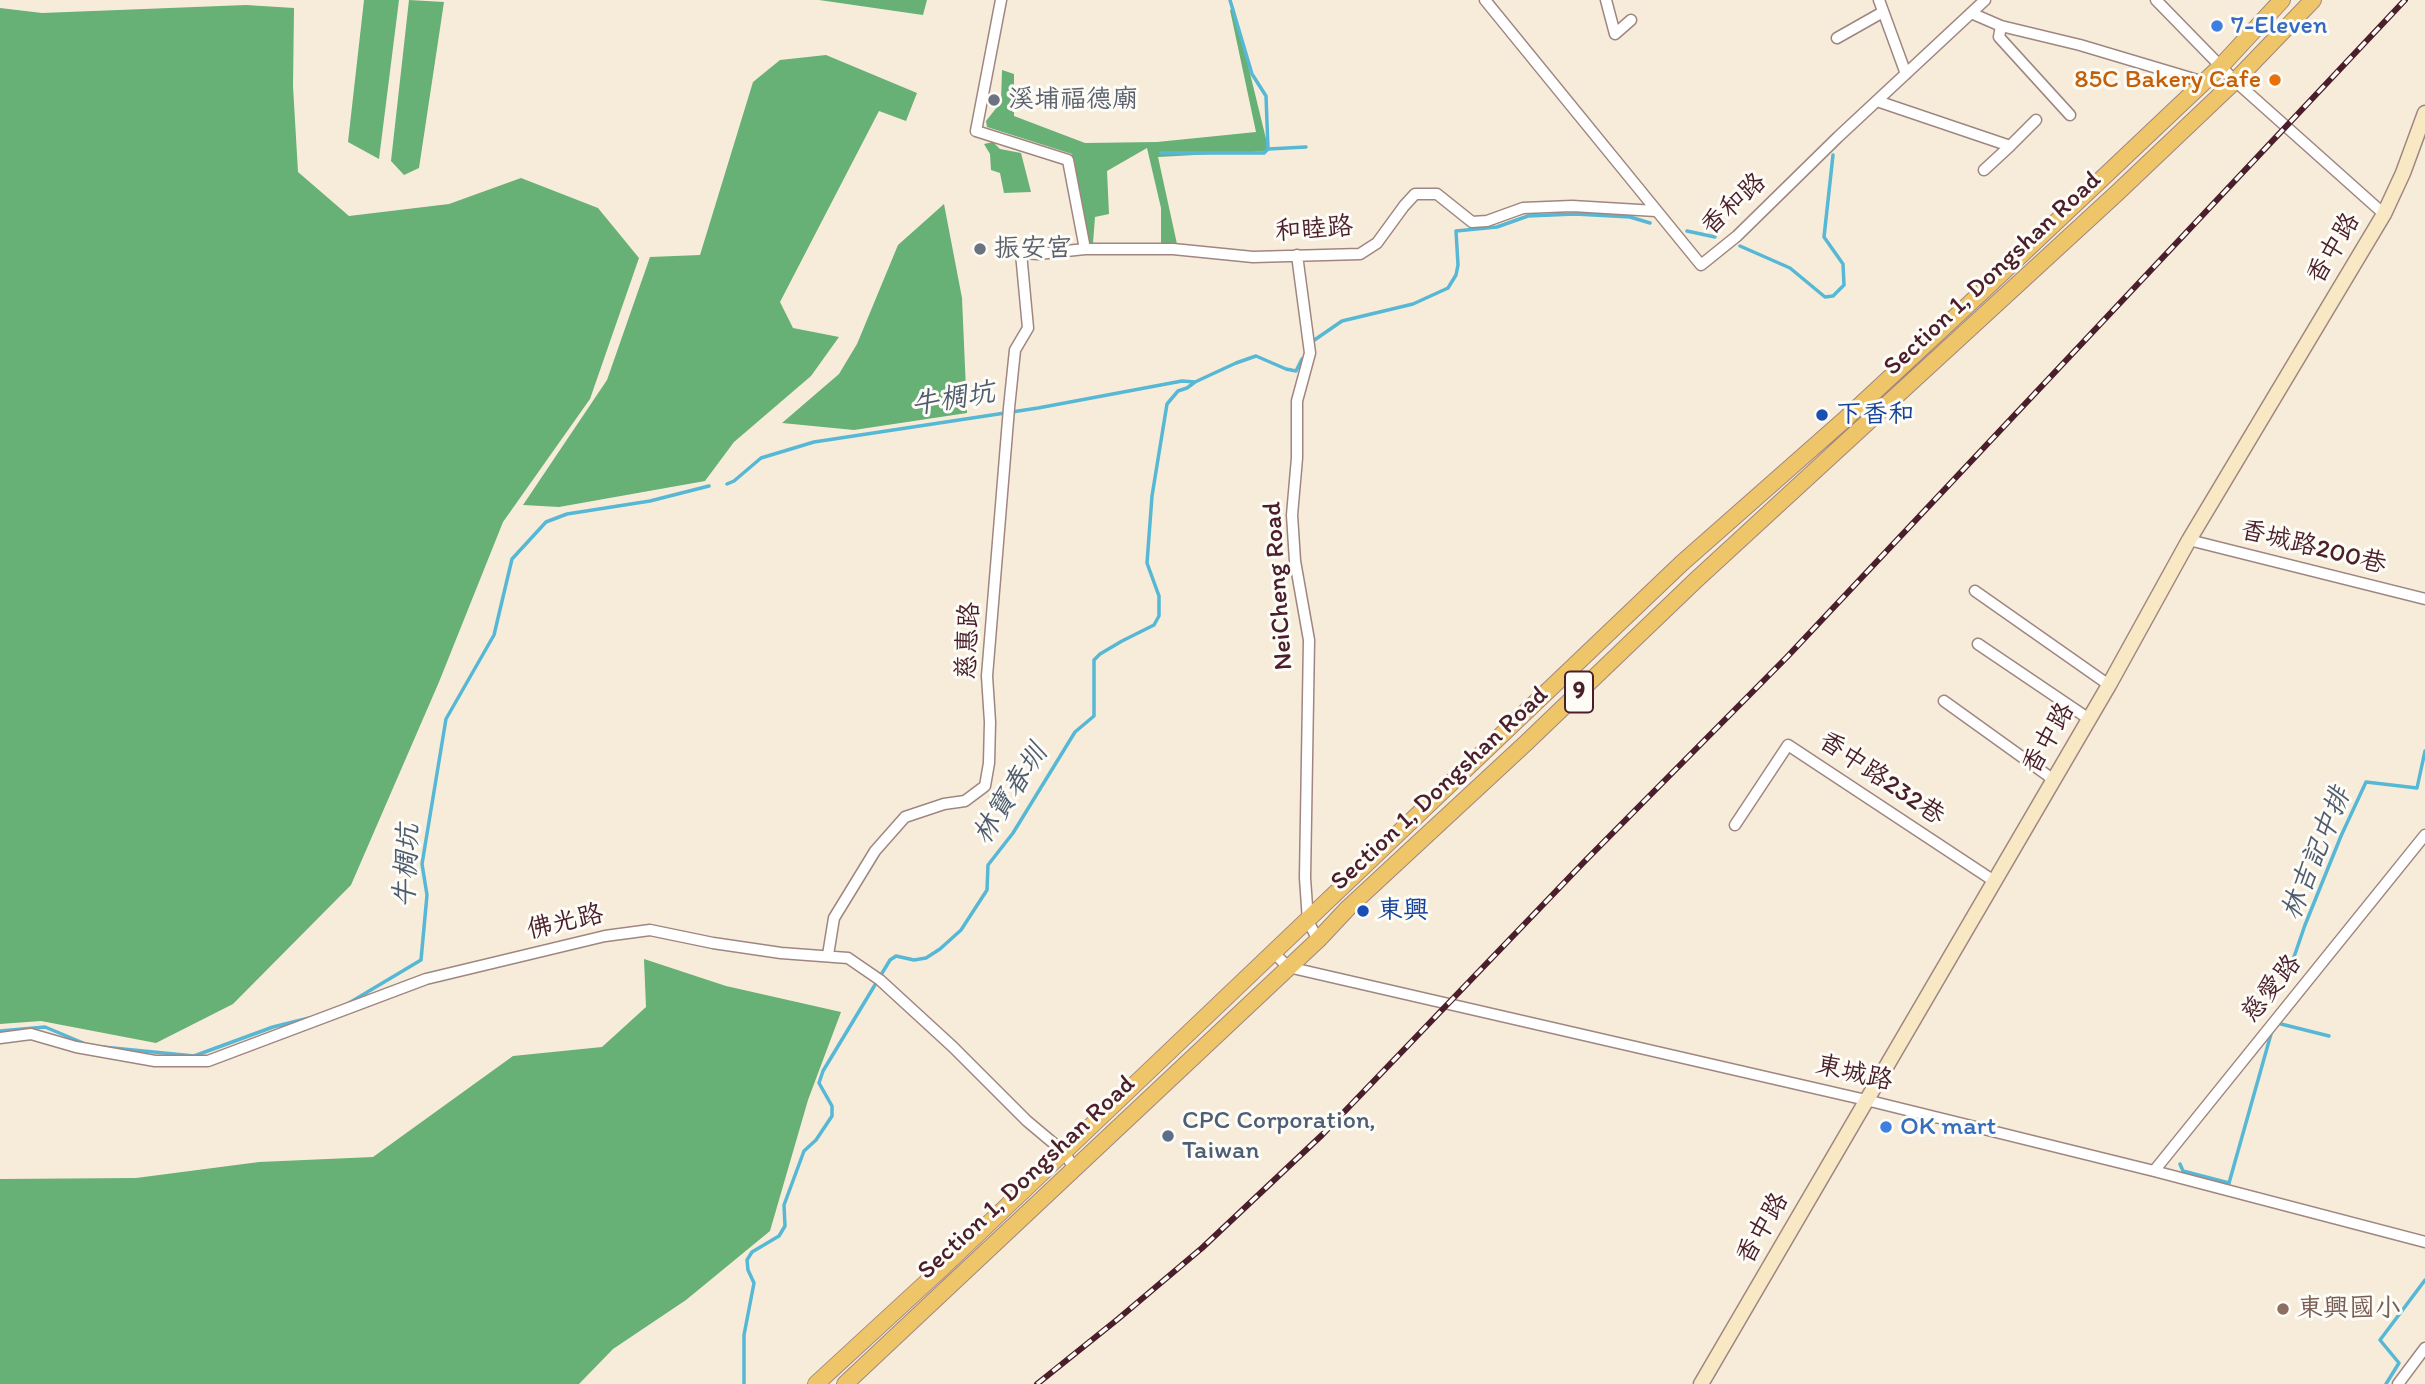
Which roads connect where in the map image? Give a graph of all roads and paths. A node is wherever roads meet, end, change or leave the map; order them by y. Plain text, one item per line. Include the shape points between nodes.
1 (1001, 0) edge
2 (1485, 0) edge
3 (1606, 0) edge
4 (1879, 0) edge
5 (1985, 0) edge
6 (2156, 0) edge
7 (2282, 0) edge
8 (2313, 0) edge
9 (1883, 12) junction
10 (1971, 13) junction
11 (1631, 20) dead end
12 (2001, 26) junction
13 (1837, 38) dead end
14 (2221, 66) junction
15 (1906, 74) junction
16 (2204, 82) junction
17 (2235, 82) junction
18 (1877, 101) junction
19 (2425, 113) edge
20 (2070, 115) dead end
21 (2036, 120) dead end
22 (2010, 146) junction
23 (1984, 170) dead end
24 (1656, 211) junction
25 (2384, 214) junction
26 (1085, 249) junction
27 (1021, 253) joint
28 (1297, 255) junction
29 (1843, 421) junction
30 (1854, 435) junction
31 (2189, 540) junction
32 (1682, 563) junction
33 (1696, 580) junction
34 (1975, 591) dead end
35 (2425, 599) edge
36 (1978, 644) dead end
37 (2109, 685) junction
38 (1944, 701) dead end
39 (2089, 719) junction
40 (2054, 780) junction
41 (1735, 825) dead end
42 (2425, 835) edge
43 (1994, 881) junction
44 (1308, 921) junction
45 (1318, 940) junction
46 (1274, 953) junction
47 (828, 955) junction
48 (1288, 967) junction
49 (0, 1038) edge
50 (1866, 1100) junction
51 (1064, 1152) junction
52 (1074, 1168) junction
53 (2154, 1171) junction
54 (2425, 1242) edge
55 (2425, 1348) edge
56 (816, 1384) edge
57 (845, 1384) edge
58 (1701, 1384) edge
59 (2398, 1384) edge

1 - 26 street via 976,131 1068,160
2 - 24 street, 香和路
3 - 11 street via 1615,34
4 - 9 street
5 - 10 street, 香和路
6 - 14 street
7 - 14 main road, Section 1, Dongshan Road / 9
8 - 17 main road, Section 1, Dongshan Road / 9
9 - 13 street
9 - 15 street
10 - 12 street
10 - 15 street, 香和路
12 - 16 street
12 - 20 street via 1999,37
14 - 16 main road, Section 1, Dongshan Road / 9
14 - 17 street
15 - 18 street, 香和路
16 - 29 main road, Section 1, Dongshan Road / 9
17 - 25 street
17 - 30 main road, Section 1, Dongshan Road / 9
18 - 22 street
18 - 24 street, 香和路 via 1701,265
19 - 25 street, 香中路
21 - 22 street
22 - 23 street
24 - 28 street, 和睦路 via 1523,208 1472,222 1437,194 1415,194 1377,243 1360,254
25 - 31 street, 香中路
26 - 27 street, 和睦路
26 - 28 street, 和睦路
27 - 47 street, 慈惠路 via 1028,328 1015,350 1009,413 987,676 990,722 985,786 965,801 905,817 875,850 834,918
28 - 44 street, NeiCheng Road via 1310,354 1297,401 1292,515 1294,561 1309,640
29 - 30 main road
29 - 32 main road, Section 1, Dongshan Road / 9
30 - 33 main road, Section 1, Dongshan Road / 9
31 - 35 street, 香城路200巷
31 - 37 street, 香中路
32 - 33 main road
32 - 44 main road, Section 1, Dongshan Road / 9
33 - 45 main road, Section 1, Dongshan Road / 9
34 - 37 street
36 - 39 street
37 - 39 street, 香中路
38 - 40 street
39 - 40 street, 香中路
40 - 43 street, 香中路
41 - 43 street, 香中路232巷 via 1788,745
42 - 53 street, 慈愛路
43 - 50 street, 香中路
44 - 45 street, NeiCheng Road
44 - 46 main road, Section 1, Dongshan Road / 9
45 - 48 main road, Section 1, Dongshan Road / 9
46 - 48 street
46 - 51 main road, Section 1, Dongshan Road / 9
47 - 49 street, 佛光路 via 781,953 650,930 605,936 426,979 208,1061 155,1061 31,1034
47 - 51 street, 佛光路 via 848,958 879,980
48 - 50 street, 東城路
48 - 52 main road, Section 1, Dongshan Road / 9
50 - 53 street, 東城路
50 - 58 street, 香中路
51 - 52 street, 佛光路
51 - 56 main road, Section 1, Dongshan Road / 9
52 - 57 main road, Section 1, Dongshan Road / 9
53 - 54 street, 東城路
55 - 59 street

